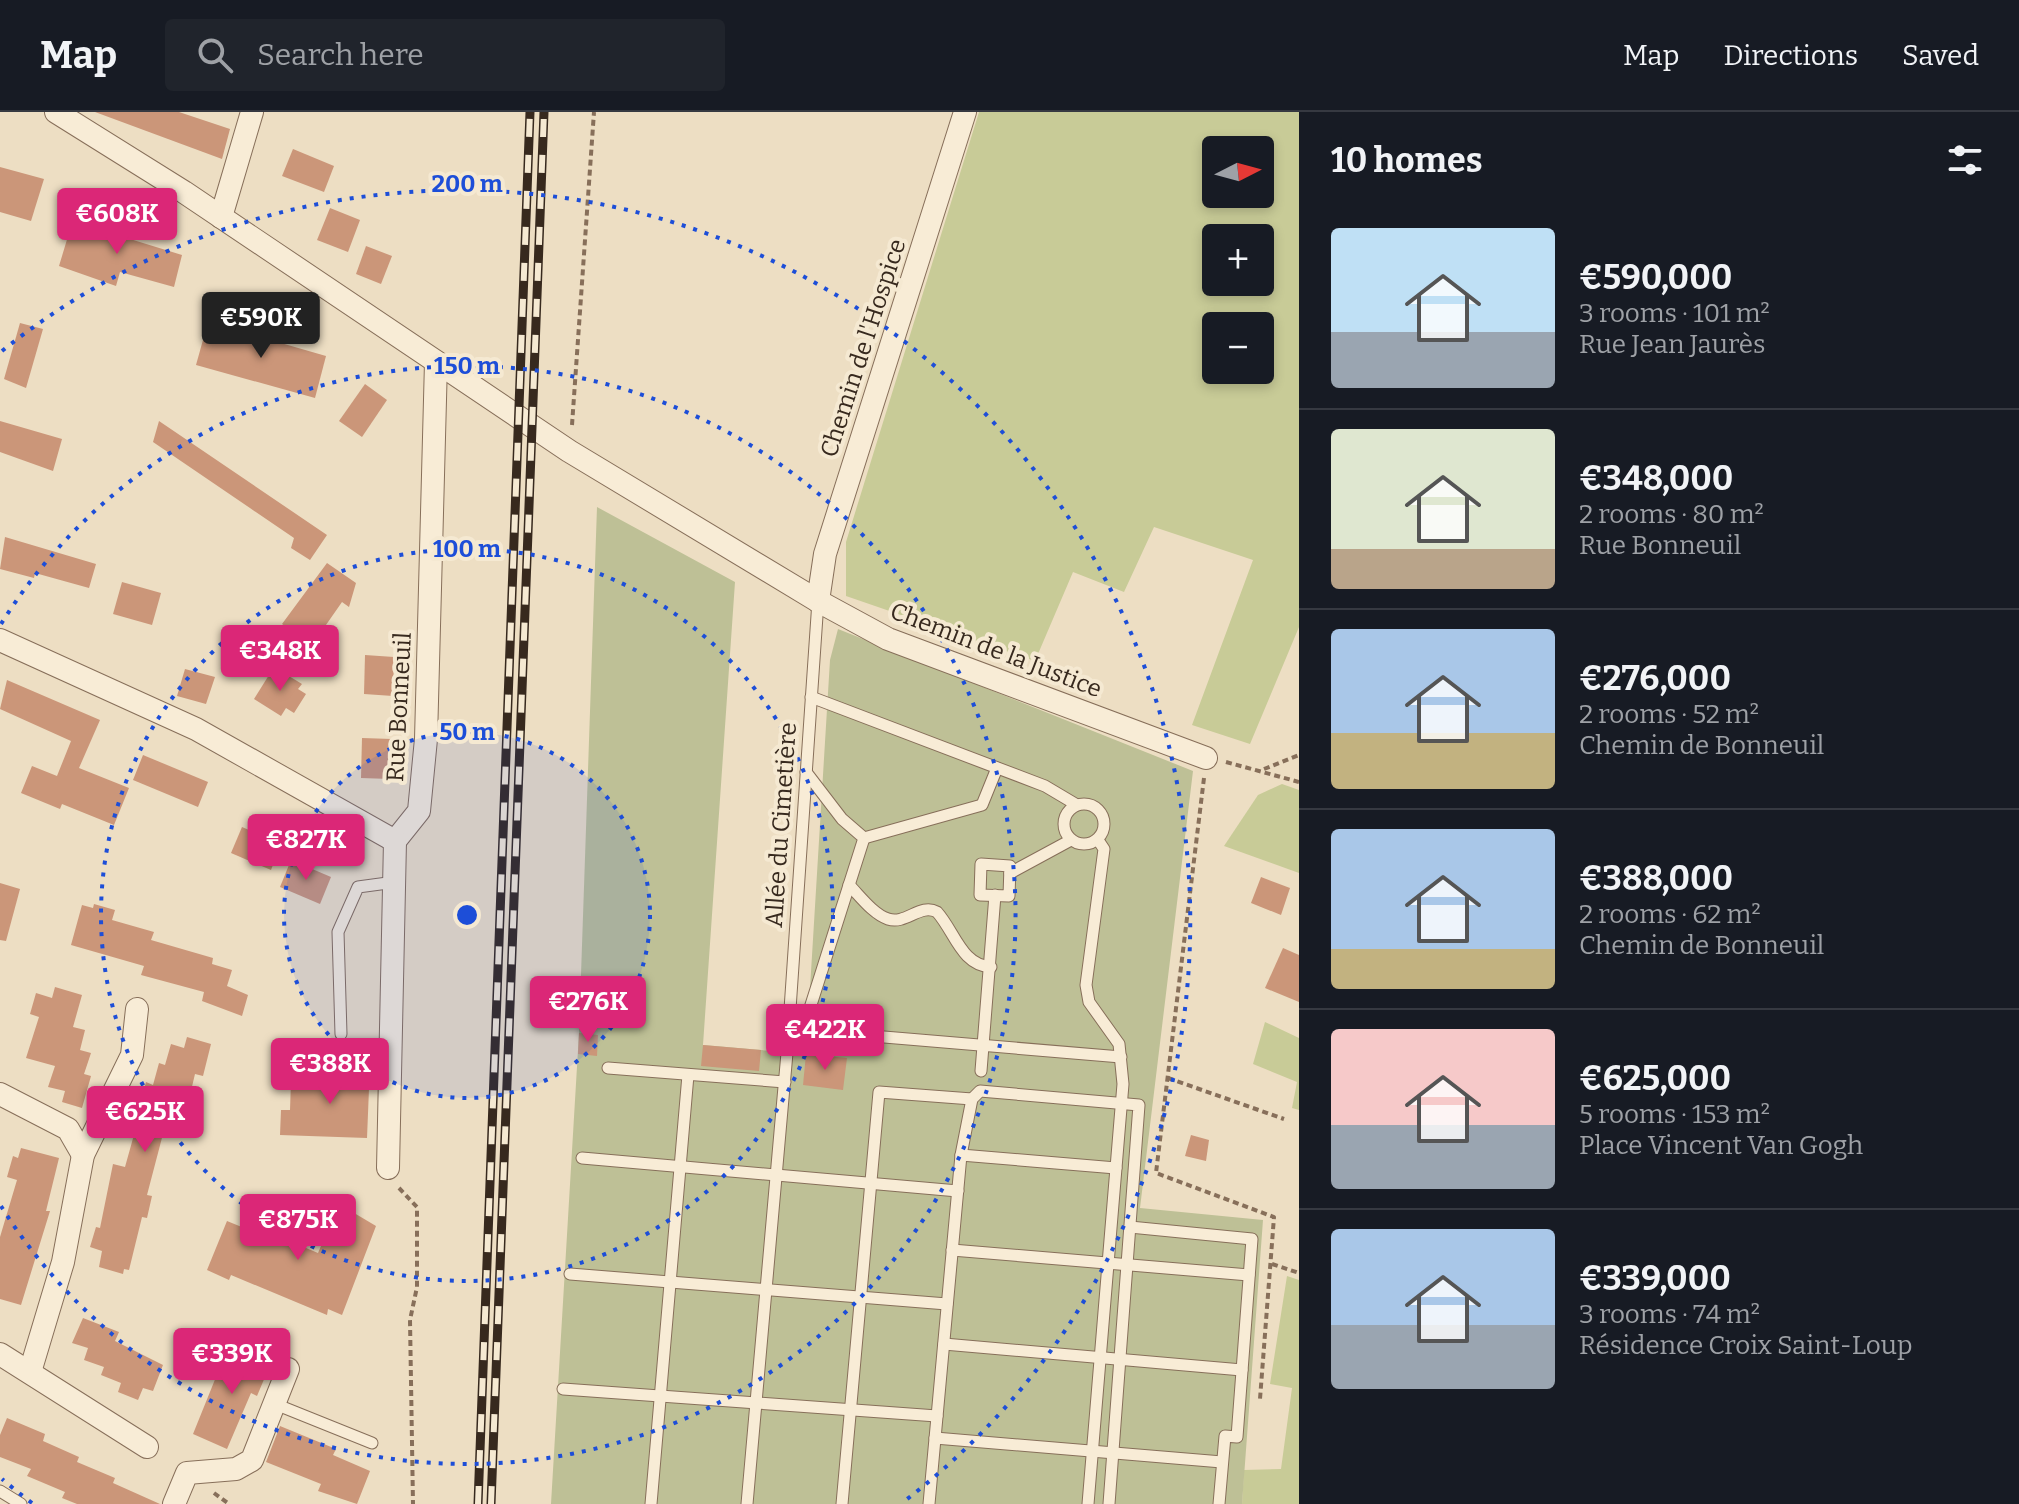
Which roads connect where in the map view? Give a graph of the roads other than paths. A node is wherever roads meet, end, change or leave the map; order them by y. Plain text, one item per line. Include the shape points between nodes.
1 (56, 112) edge
2 (252, 112) edge
3 (965, 112) edge
4 (221, 217) junction
5 (436, 362) junction
6 (818, 601) junction
7 (0, 640) edge
8 (811, 697) junction
9 (1206, 758) road end
10 (997, 768) junction
11 (806, 772) junction
12 (1077, 805) junction
13 (864, 838) junction
14 (1071, 840) junction
15 (1098, 840) junction
16 (395, 841) junction
17 (1010, 873) junction
18 (395, 882) junction
19 (849, 885) junction
20 (995, 895) junction
21 (991, 967) junction
22 (137, 1009) dead end
23 (789, 1029) junction
24 (803, 1030) junction
25 (341, 1034) dead end
26 (982, 1046) junction
27 (1121, 1057) junction
28 (608, 1068) dead end
29 (981, 1071) dead end
30 (688, 1075) junction
31 (785, 1082) junction
32 (0, 1094) edge
33 (972, 1099) junction
34 (1121, 1103) junction
35 (83, 1155) junction
36 (961, 1155) junction
37 (582, 1158) dead end
38 (680, 1167) junction
39 (388, 1168) road end
40 (1116, 1168) junction
41 (776, 1175) junction
42 (871, 1184) junction
43 (958, 1191) junction
44 (1130, 1227) junction
45 (952, 1250) junction
46 (1108, 1263) junction
47 (1127, 1265) junction
48 (570, 1274) dead end
49 (1249, 1275) junction
50 (670, 1282) junction
51 (766, 1290) junction
52 (861, 1297) junction
53 (947, 1304) junction
54 (944, 1344) junction
55 (0, 1354) edge
56 (1100, 1357) junction
57 (1120, 1359) junction
58 (288, 1369) dead end
59 (1242, 1370) junction
60 (30, 1372) junction
61 (563, 1389) dead end
62 (661, 1396) junction
63 (756, 1403) junction
64 (275, 1404) junction
65 (851, 1410) junction
66 (937, 1416) junction
67 (935, 1438) junction
68 (372, 1443) dead end
69 (147, 1447) dead end
70 (1092, 1452) junction
71 (1113, 1453) junction
72 (1222, 1462) junction
73 (0, 1491) edge
74 (21, 1504) edge
75 (174, 1504) edge
76 (651, 1504) edge
77 (747, 1504) edge
78 (842, 1504) edge
79 (929, 1504) edge
80 (1088, 1504) edge
81 (1109, 1504) edge
82 (1219, 1504) edge

1 - 4 street, Chemin de la Justice
2 - 4 street
3 - 6 street, Chemin de l'Hospice via 825,554
4 - 5 street, Chemin de la Justice
5 - 6 street, Chemin de la Justice via 569,451
5 - 16 street, Rue Bonneuil via 426,739 419,811
6 - 8 lane, Allée du Cimetière
6 - 9 street, Chemin de la Justice via 888,639
7 - 16 street via 196,729
8 - 10 lane
8 - 11 lane, Allée du Cimetière
10 - 12 lane
10 - 13 lane via 982,805
11 - 13 lane
11 - 23 lane, Allée du Cimetière
12 - 14 lane via 1063,824
12 - 15 lane via 1093,806 1103,817
13 - 19 lane
14 - 15 lane via 1083,845
14 - 17 lane
15 - 27 lane via 1104,849 1086,985 1089,1002 1119,1044
16 - 18 street
17 - 20 lane via 1009,896
17 - 20 lane via 1010,866 981,864 980,895
18 - 25 lane via 358,887 338,932
18 - 39 street
19 - 21 lane via 883,918 893,921 924,910 937,912 969,960
19 - 24 lane
20 - 21 lane
21 - 26 lane
22 - 35 street via 132,1055
23 - 24 lane
23 - 31 lane, Allée du Cimetière
24 - 26 lane
26 - 27 lane
26 - 29 lane
27 - 34 lane
28 - 30 lane
30 - 31 lane
30 - 38 lane
31 - 41 lane, Allée du Cimetière
32 - 35 street via 68,1129
33 - 34 lane via 980,1091
33 - 36 lane
33 - 42 lane via 879,1092
34 - 40 lane
34 - 44 lane via 1139,1105
35 - 60 street via 63,1262
36 - 40 lane
36 - 43 lane
37 - 38 lane
38 - 41 lane
38 - 50 lane
40 - 46 lane
41 - 42 lane
41 - 51 lane, Allée du Cimetière
42 - 43 lane
42 - 52 lane
43 - 45 lane
44 - 47 lane
44 - 49 lane via 1252,1239
45 - 46 lane
45 - 53 lane
46 - 47 lane
46 - 56 lane
47 - 49 lane
47 - 57 lane
48 - 50 lane
49 - 59 lane
50 - 51 lane
50 - 62 lane
51 - 52 lane
51 - 63 lane, Allée du Cimetière
52 - 53 lane
52 - 65 lane
53 - 54 lane
54 - 56 lane
54 - 66 lane
55 - 60 street
56 - 57 lane
56 - 70 lane
57 - 59 lane
57 - 71 lane
58 - 64 street
59 - 72 lane via 1237,1437 1225,1436
60 - 69 street
61 - 62 lane
62 - 63 lane
62 - 76 lane
63 - 65 lane
63 - 77 lane, Allée du Cimetière
64 - 68 lane
64 - 75 street via 252,1460 236,1469 187,1473
65 - 66 lane
65 - 78 lane
66 - 67 lane
67 - 70 lane
67 - 79 lane
70 - 71 lane
70 - 80 lane
71 - 72 lane
71 - 81 lane
72 - 82 lane
73 - 74 lane

